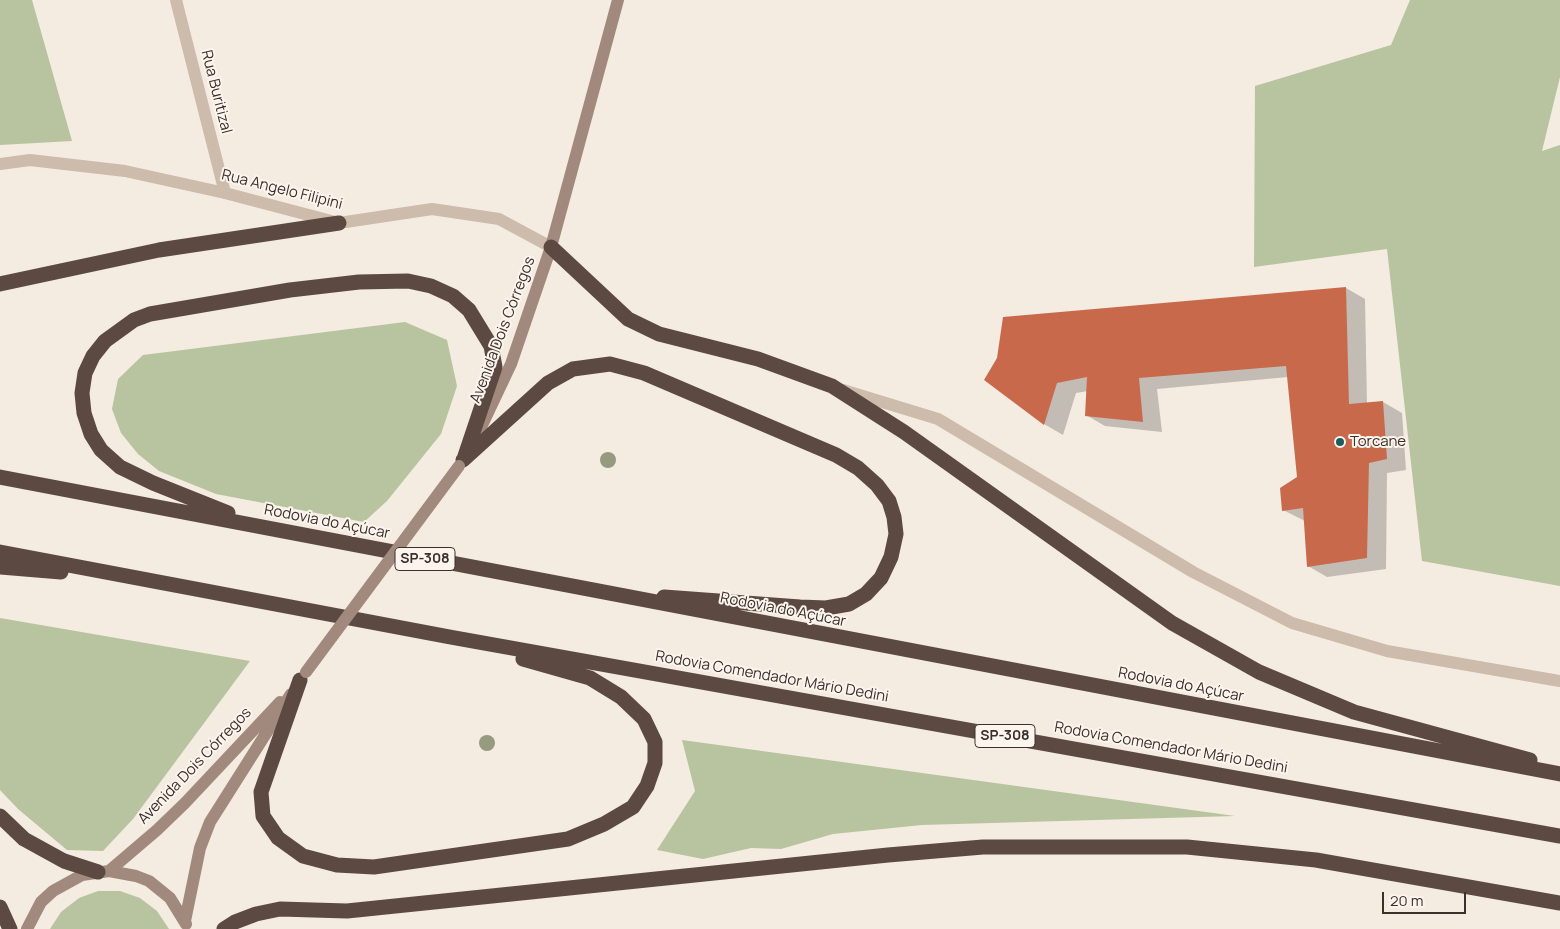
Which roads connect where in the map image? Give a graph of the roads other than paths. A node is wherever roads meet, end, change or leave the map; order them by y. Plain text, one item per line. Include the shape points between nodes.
1 (176, 0) edge
2 (618, 0) edge
3 (0, 164) edge
4 (225, 193) junction
5 (340, 223) junction
6 (551, 247) junction
7 (0, 284) edge
8 (832, 386) junction
9 (461, 463) junction
10 (0, 477) edge
11 (259, 526) junction
12 (0, 552) edge
13 (0, 567) edge
14 (154, 581) junction
15 (592, 592) junction
16 (450, 637) junction
17 (303, 676) junction
18 (1560, 681) edge
19 (1560, 768) edge
20 (1560, 774) edge
21 (0, 816) edge
22 (1560, 836) edge
23 (103, 871) junction
24 (1560, 903) edge
25 (0, 907) edge
26 (187, 925) edge
27 (10, 929) edge
28 (27, 929) edge
29 (224, 929) edge

1 - 4 street, Rua Buritizal
2 - 6 street, Avenida Dois Córregos
3 - 4 street, Rua Angelo Filipini via 30,160 125,171
4 - 5 street, Rua Angelo Filipini
5 - 6 street, Rua Angelo Filipini via 432,209 499,219
5 - 7 highway via 160,250
6 - 8 highway via 628,319 660,334 758,359
6 - 9 street, Avenida Dois Córregos via 511,364 487,418
8 - 18 street via 938,419 1193,572 1292,623 1387,650
8 - 19 highway via 904,432 1172,623 1259,672 1354,712
9 - 11 highway via 495,367 482,328 469,310 453,296 431,286 408,281 359,282 290,290 150,314 118,330 93,356 85,373 82,393 91,434 101,450 120,467 153,483
9 - 15 highway via 548,383 573,369 610,364 644,373 836,455 858,468 877,486 889,501 894,517 896,534 891,557 881,578 866,594 848,604 826,608 800,607
9 - 17 street, Avenida Dois Córregos, bridge
10 - 11 highway, Rodovia do Açúcar / SP-308
11 - 15 highway, Rodovia do Açúcar / SP-308
12 - 14 highway, SP-308
13 - 14 highway
14 - 16 highway, SP-308
15 - 20 highway, Rodovia do Açúcar / SP-308
16 - 17 highway via 590,678 621,697 644,719 656,742 656,763 647,786 633,807 568,839 374,867 337,865 303,856 278,838 263,816 262,792
16 - 22 highway, Rodovia Comendador Mário Dedini / SP-308
17 - 23 street, Avenida Dois Córregos via 184,803
17 - 26 street, Avenida Dois Córregos via 210,822 200,848
21 - 23 highway via 24,839 64,861
23 - 26 street via 148,881 170,898
23 - 28 street via 82,875 53,891 41,902
24 - 29 highway via 1306,859 1187,847 983,847 347,911 280,909 256,914
25 - 27 highway

